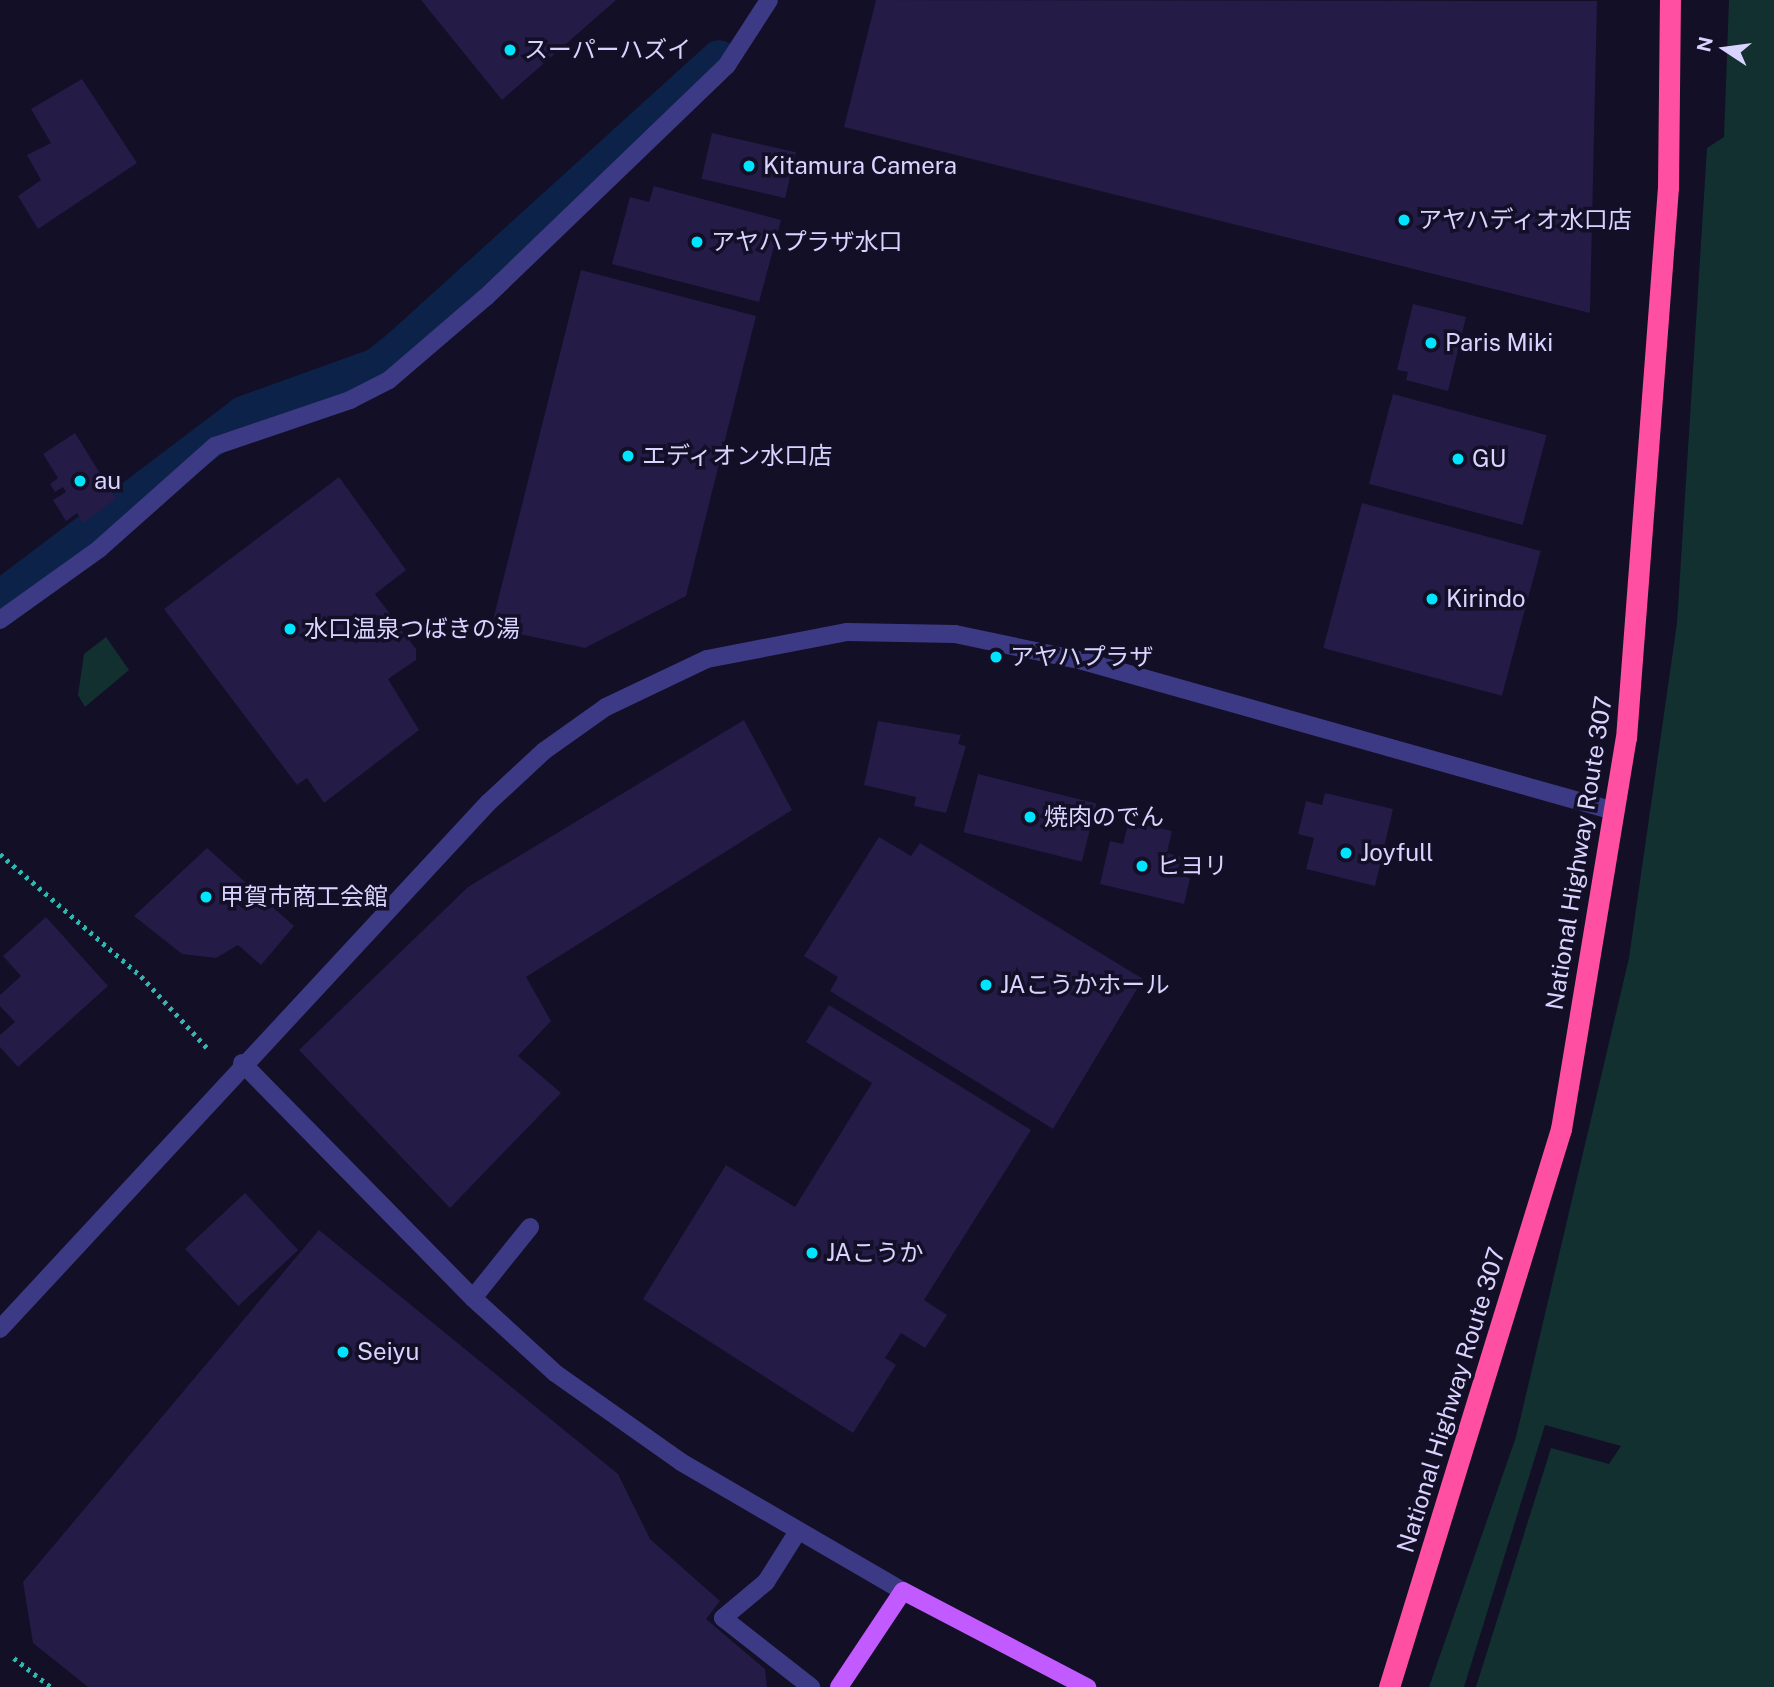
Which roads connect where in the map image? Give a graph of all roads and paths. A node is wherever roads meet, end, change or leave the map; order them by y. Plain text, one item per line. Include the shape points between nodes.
1 (769, 0) edge
2 (1670, 0) edge
3 (0, 620) edge
4 (1614, 811) junction
5 (0, 853) edge
6 (209, 1050) dead end
7 (242, 1063) junction
8 (530, 1227) dead end
9 (473, 1298) junction
10 (0, 1329) edge
11 (798, 1531) junction
12 (903, 1591) junction
13 (14, 1658) dead end
14 (51, 1687) edge
15 (811, 1687) edge
16 (839, 1687) edge
17 (1087, 1687) edge
18 (1389, 1687) edge

1 - 3 street via 727,65 486,297 389,380 350,400 215,446 99,549
2 - 4 highway, National Highway Route 307 via 1668,187 1648,509
4 - 7 street via 1083,661 955,634 847,632 756,646 662,678 544,751
4 - 18 highway, National Highway Route 307 via 1561,1129
5 - 6 path via 141,976
7 - 9 street
7 - 10 street
8 - 9 street
9 - 11 street via 555,1373 634,1431
11 - 12 street
11 - 15 street via 766,1582 723,1618
12 - 16 main road
12 - 17 main road
13 - 14 path

